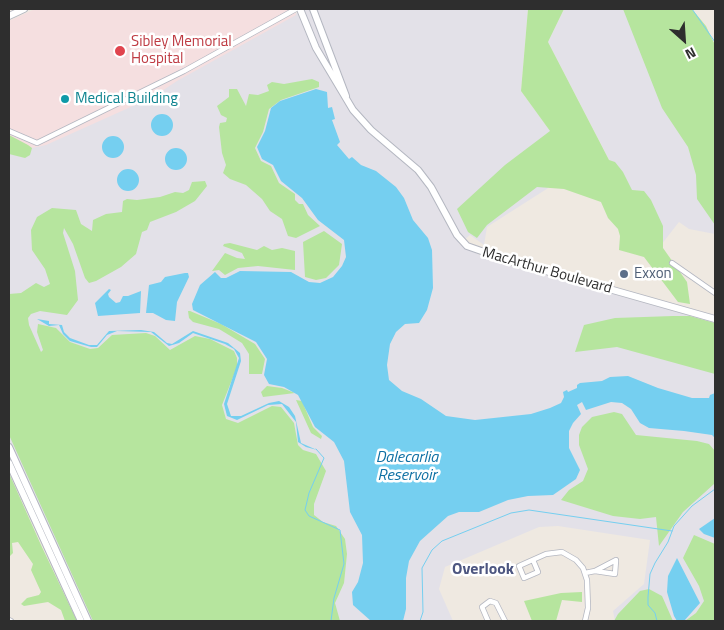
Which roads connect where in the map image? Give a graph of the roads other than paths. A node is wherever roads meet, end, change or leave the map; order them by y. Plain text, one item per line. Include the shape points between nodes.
1 (24, 9) edge
2 (296, 9) edge
3 (300, 9) edge
4 (313, 9) edge
5 (9, 16) edge
6 (347, 100) junction
7 (9, 131) edge
8 (672, 263) dead end
9 (715, 293) edge
10 (715, 319) edge
11 (9, 448) edge
12 (9, 462) edge
13 (533, 560) dead end
14 (595, 571) junction
15 (585, 573) junction
16 (81, 621) edge
17 (88, 621) edge
18 (488, 621) edge
19 (505, 621) edge
20 (585, 621) edge

1 - 5 main road
2 - 7 street via 186,70 37,143
3 - 6 main road via 316,48
4 - 6 main road
6 - 10 main road, MacArthur Boulevard via 363,122 418,170 463,243 475,250
8 - 9 street
11 - 17 main road
12 - 16 main road
13 - 15 street via 562,552 576,560
14 - 14 street via 602,566 616,560 615,574
14 - 15 street
15 - 20 street via 588,608
18 - 19 street via 482,607 490,601 496,603

